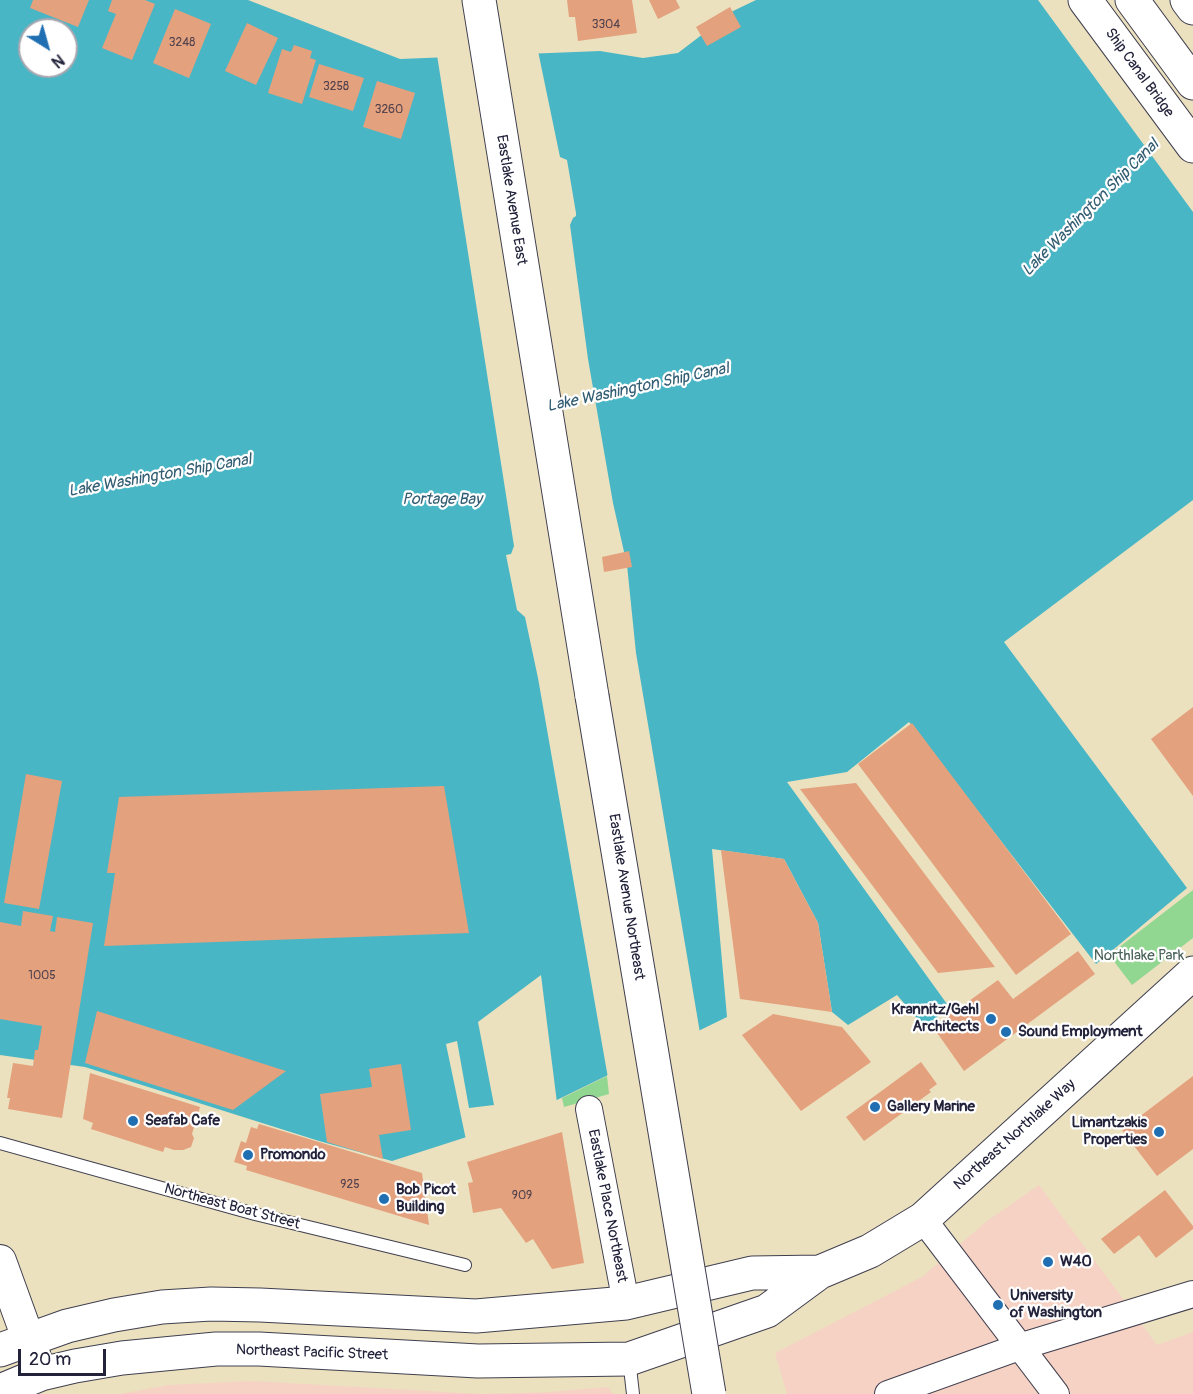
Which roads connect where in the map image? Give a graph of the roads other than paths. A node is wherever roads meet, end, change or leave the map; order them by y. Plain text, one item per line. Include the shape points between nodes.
1 (479, 0) edge
2 (1085, 0) edge
3 (1132, 0) edge
4 (1187, 0) edge
5 (1193, 8) edge
6 (1193, 83) edge
7 (1193, 146) edge
8 (544, 399) joint
9 (1191, 979) edge
10 (589, 1109) dead end
11 (0, 1143) edge
12 (922, 1219) junction
13 (0, 1261) edge
14 (465, 1265) dead end
15 (820, 1272) junction
16 (1193, 1294) edge
17 (626, 1303) junction
18 (14, 1344) edge
19 (1019, 1347) junction
20 (629, 1359) junction
21 (41, 1374) junction
22 (0, 1391) edge
23 (633, 1394) edge
24 (709, 1394) edge
25 (888, 1394) edge
26 (1056, 1394) edge

1 - 8 main road, Eastlake Avenue East
2 - 7 main road, Ship Canal Bridge
3 - 6 main road
4 - 5 main road
8 - 24 main road, Eastlake Avenue Northeast, bridge
9 - 12 main road, Northeast Northlake Way
10 - 17 street, Eastlake Place Northeast
11 - 14 lane, Northeast Boat Street via 255,1214
12 - 15 main road, Northeast Northlake Way via 870,1251
12 - 19 street
13 - 18 street
15 - 17 main road, Northeast Northlake Way via 752,1273
15 - 20 main road, Northeast Northlake Way via 767,1311
16 - 19 street
17 - 18 main road via 476,1316 211,1304 162,1307 67,1326
18 - 21 street
19 - 25 street
19 - 26 street
20 - 21 main road, Northeast Pacific Street via 478,1361 216,1349 123,1358
20 - 23 lane
21 - 22 main road, Northeast Pacific Street

